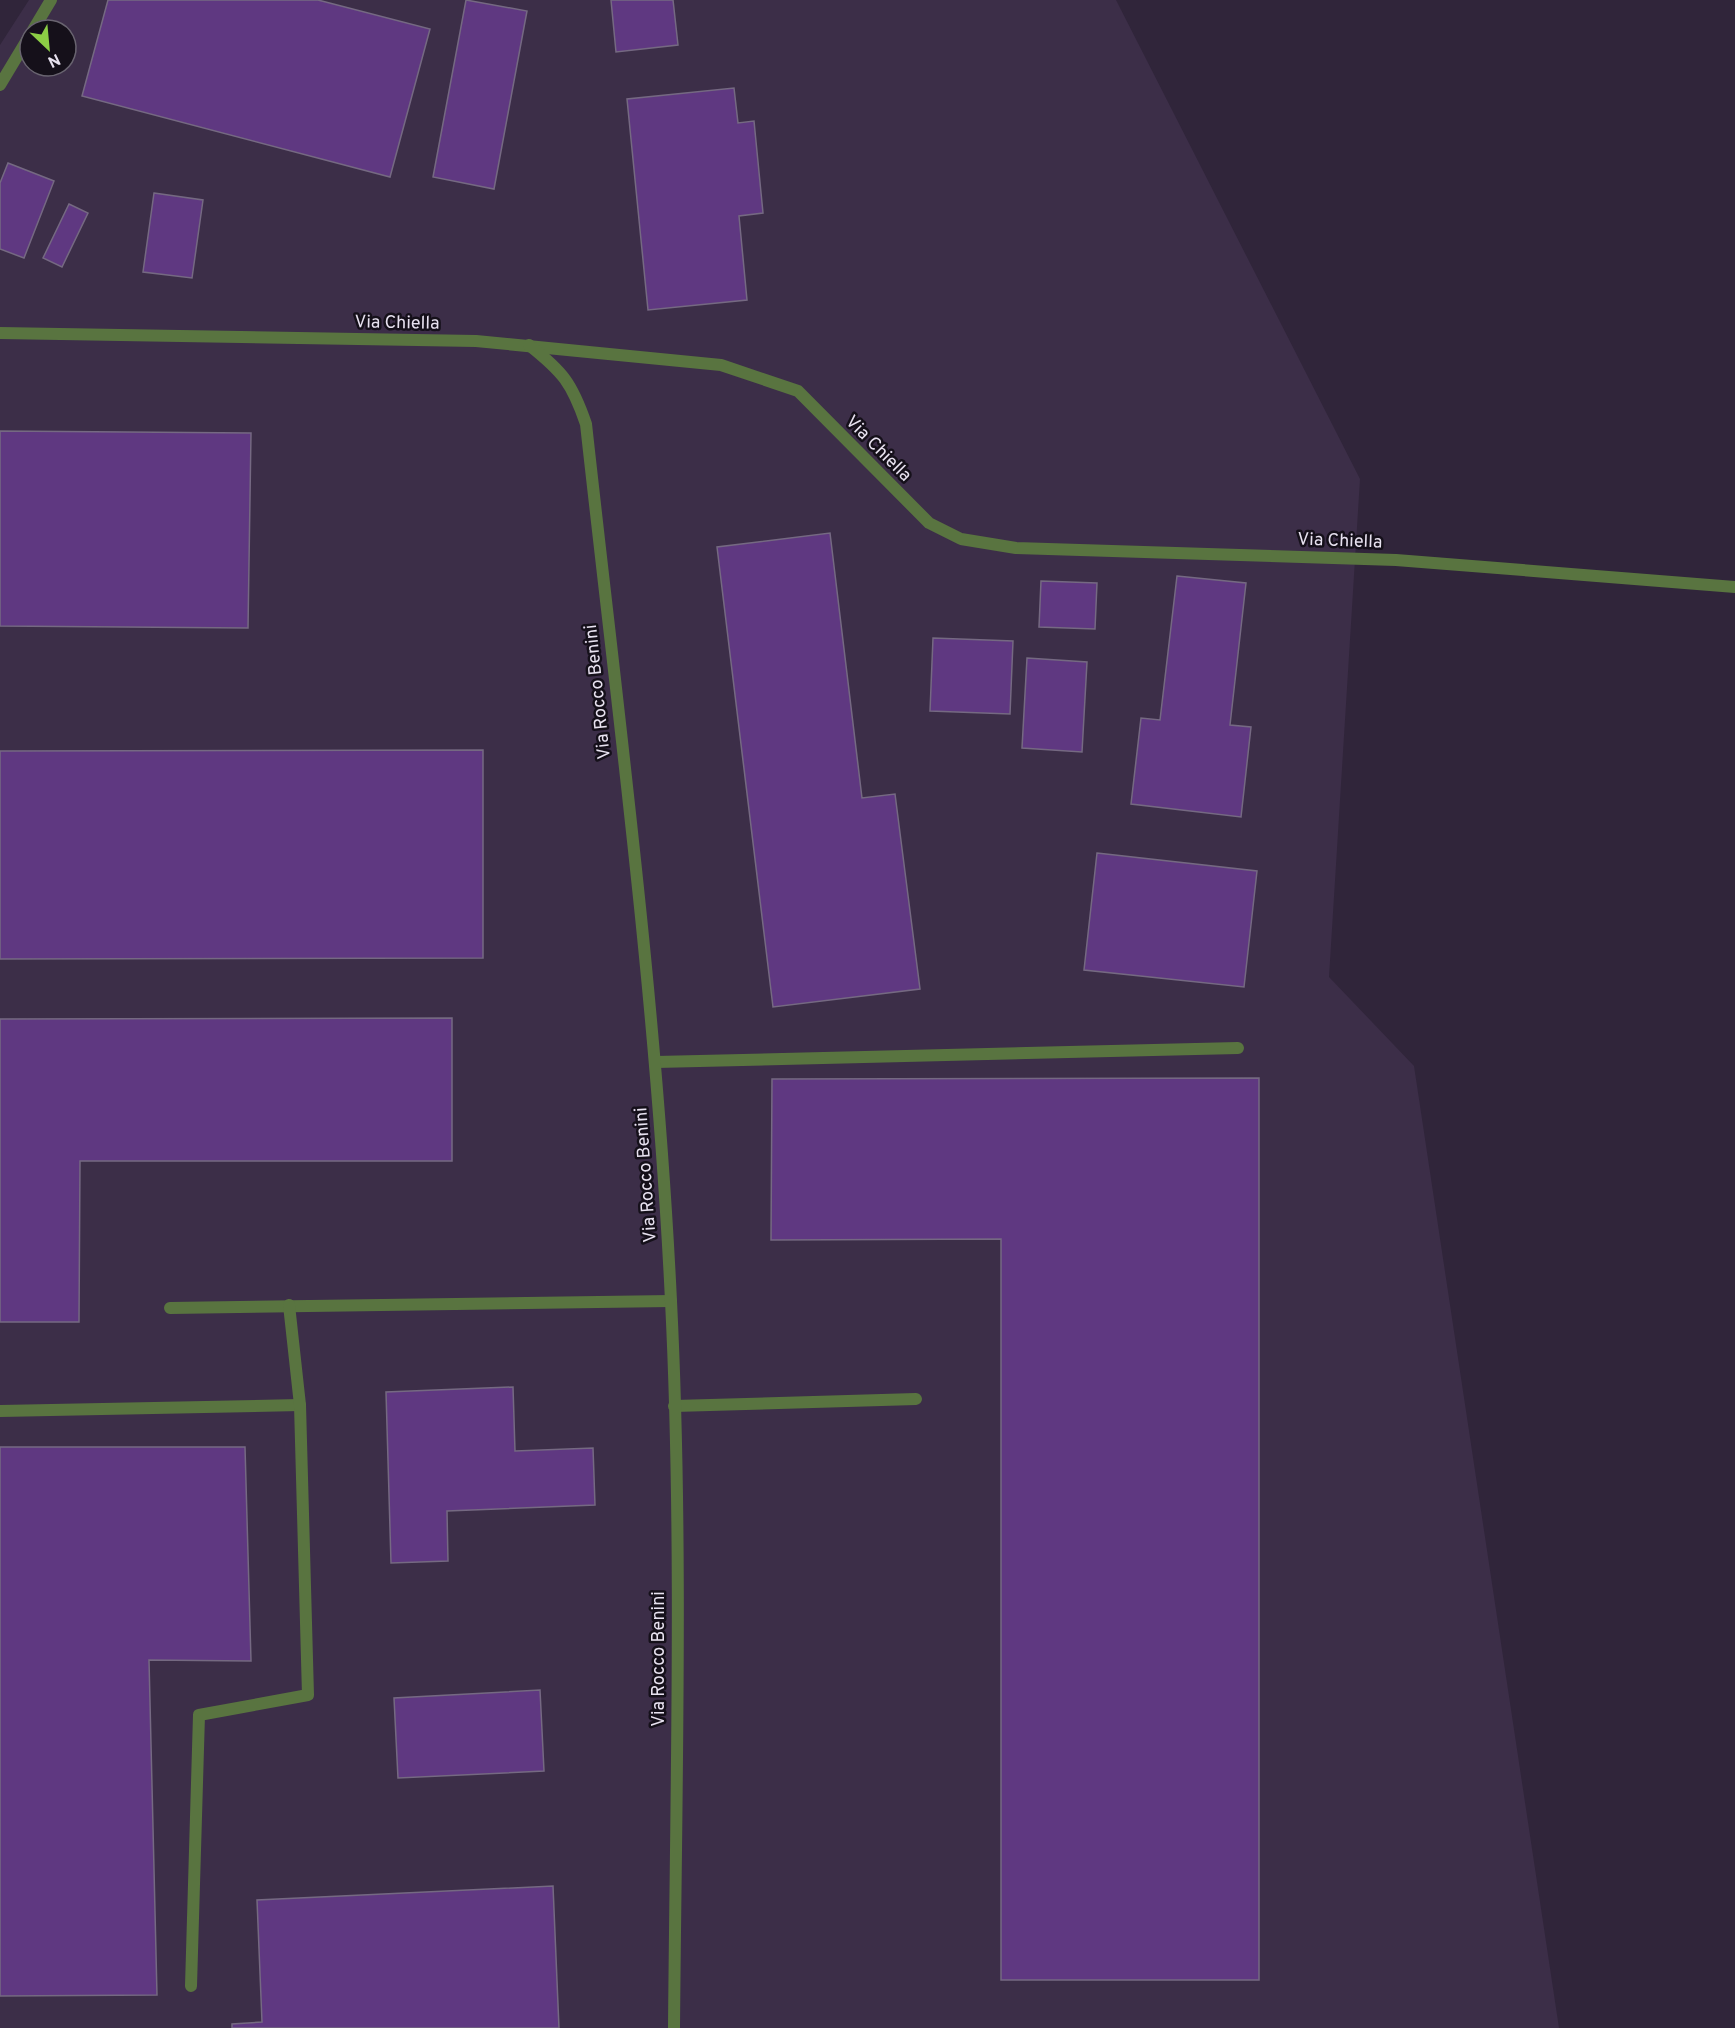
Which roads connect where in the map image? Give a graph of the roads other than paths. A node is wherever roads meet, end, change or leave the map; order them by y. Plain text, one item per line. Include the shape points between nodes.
1 (51, 0) edge
2 (40, 18) edge
3 (18, 55) edge
4 (0, 85) edge
5 (0, 333) edge
6 (528, 345) junction
7 (1735, 587) edge
8 (1238, 1048) dead end
9 (656, 1062) junction
10 (671, 1301) junction
11 (289, 1305) junction
12 (170, 1308) dead end
13 (916, 1399) dead end
14 (300, 1405) junction
15 (674, 1406) junction
16 (0, 1411) edge
17 (191, 1986) dead end
18 (674, 2028) edge

1 - 2 street
3 - 4 street
5 - 6 street, Via Chiella
6 - 7 street, Via Chiella via 721,365 798,391 928,523 961,539 1016,548 1396,560
6 - 9 street, Via Rocco Benini via 555,366 574,390 586,424
8 - 9 street
9 - 10 street, Via Rocco Benini
10 - 11 street
10 - 15 street, Via Rocco Benini
11 - 12 street
11 - 14 street
13 - 15 street
14 - 16 street
14 - 17 street via 308,1695 199,1715
15 - 18 street, Via Rocco Benini via 677,1700

